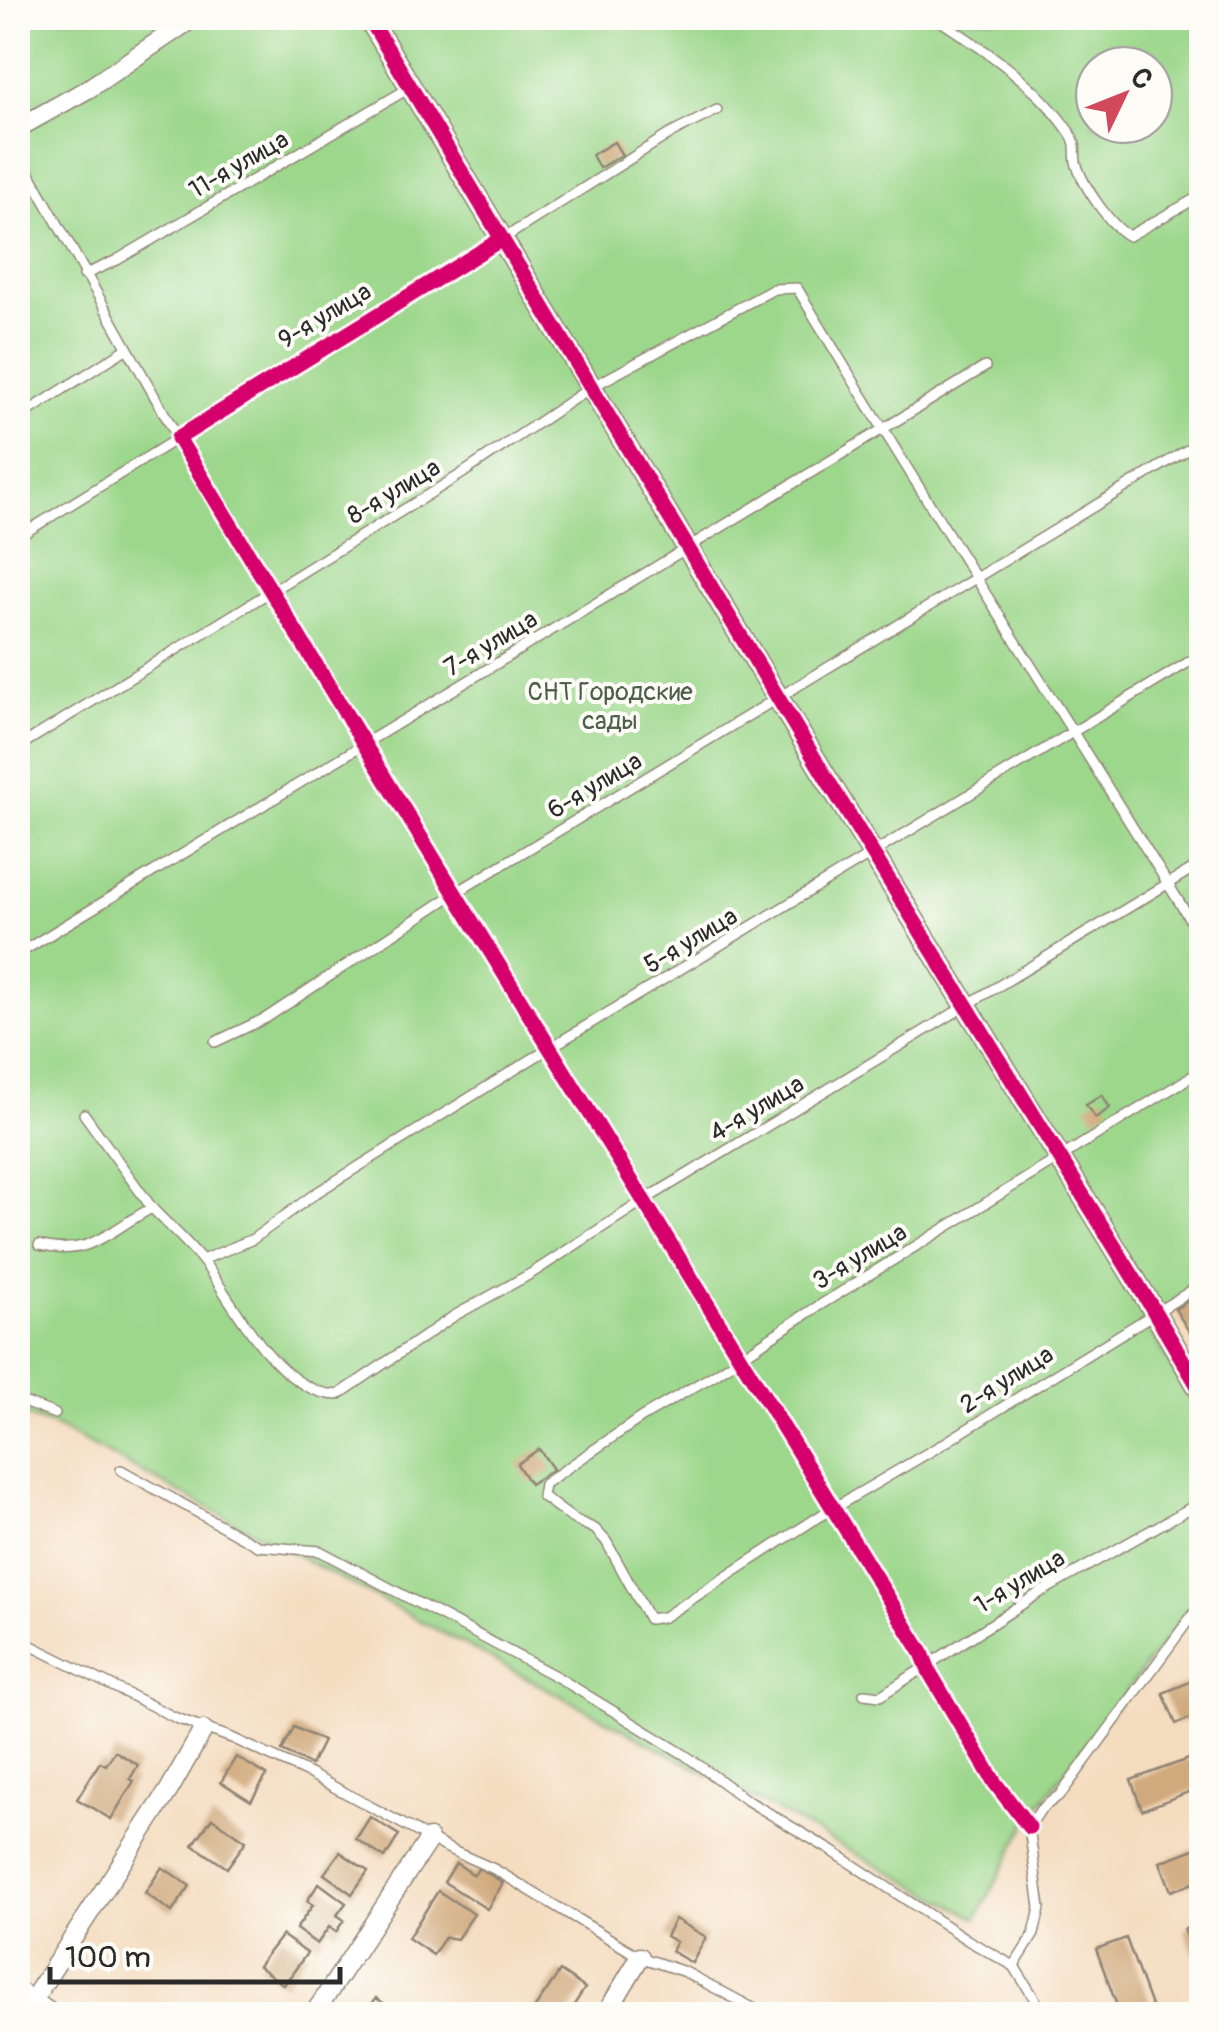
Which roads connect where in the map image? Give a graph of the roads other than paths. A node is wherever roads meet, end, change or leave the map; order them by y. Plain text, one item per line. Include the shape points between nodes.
1 (193, 18) edge
2 (402, 18) edge
3 (605, 18) edge
4 (936, 18) edge
5 (374, 23) edge
6 (633, 23) dead end
7 (412, 86) junction
8 (716, 110) dead end
9 (18, 128) edge
10 (18, 153) edge
11 (21, 168) edge
12 (1202, 195) edge
13 (500, 240) junction
14 (84, 275) junction
15 (126, 349) junction
16 (985, 367) dead end
17 (590, 388) junction
18 (18, 418) edge
19 (880, 429) junction
20 (178, 438) junction
21 (1202, 440) edge
22 (18, 537) edge
23 (687, 548) junction
24 (976, 580) junction
25 (270, 591) junction
26 (1202, 654) edge
27 (778, 700) junction
28 (1074, 732) junction
29 (364, 746) junction
30 (18, 747) edge
31 (873, 854) junction
32 (1202, 862) edge
33 (1168, 883) junction
34 (454, 894) junction
35 (1202, 939) edge
36 (18, 954) edge
37 (966, 1005) junction
38 (215, 1042) dead end
39 (548, 1049) junction
40 (1202, 1070) edge
41 (84, 1114) dead end
42 (1060, 1159) junction
43 (643, 1200) junction
44 (152, 1208) junction
45 (39, 1245) dead end
46 (202, 1260) junction
47 (1202, 1284) edge
48 (1153, 1309) junction
49 (742, 1357) junction
50 (1202, 1393) edge
51 (18, 1400) edge
52 (55, 1414) dead end
53 (121, 1470) dead end
54 (544, 1484) joint
55 (1201, 1502) edge
56 (834, 1510) junction
57 (1202, 1602) edge
58 (18, 1639) edge
59 (926, 1665) junction
60 (864, 1694) dead end
61 (203, 1730) junction
62 (1029, 1827) junction
63 (429, 1839) junction
64 (640, 1957) junction
65 (1014, 1966) junction
66 (25, 1996) edge
67 (52, 2014) edge
68 (314, 2014) edge
69 (606, 2014) edge
70 (764, 2014) edge
71 (1044, 2014) edge

1 - 9 street via 88,90
2 - 5 lane
3 - 6 lane
4 - 12 lane via 1034,90 1070,133 1076,162 1116,230 1128,236
5 - 7 street
7 - 13 street
7 - 14 lane, 11-я улица
8 - 13 lane
10 - 11 lane
11 - 14 lane
13 - 17 street
13 - 20 street, 9-я улица
14 - 15 lane
15 - 18 lane
15 - 20 lane
16 - 19 lane, 7-я улица
17 - 19 lane, 8-я улица via 774,289 797,288
17 - 23 street
17 - 25 lane, 8-я улица
19 - 23 lane, 7-я улица
19 - 24 lane
20 - 22 lane, 9-я улица
20 - 25 street
21 - 24 lane, 6-я улица
23 - 27 street
23 - 29 lane, 7-я улица
24 - 27 lane, 6-я улица
24 - 28 lane
25 - 29 street
25 - 30 lane, 8-я улица
26 - 28 lane, 5-я улица
27 - 31 street
27 - 34 lane, 6-я улица
28 - 31 lane, 5-я улица
28 - 33 lane
29 - 34 street
29 - 36 lane, 7-я улица
31 - 37 street
31 - 39 lane, 5-я улица
32 - 33 lane, 4-я улица
33 - 35 lane
33 - 37 lane, 4-я улица
34 - 38 lane, 6-я улица via 266,1018
34 - 39 street
37 - 42 street
37 - 43 lane, 4-я улица
39 - 43 street
39 - 46 lane, 5-я улица via 253,1238
40 - 42 lane, 3-я улица
41 - 44 lane
42 - 48 street
42 - 49 lane, 3-я улица
43 - 46 lane, 4-я улица via 338,1395 319,1394 296,1380 263,1348
43 - 49 street
44 - 45 lane via 82,1249
44 - 46 lane
47 - 48 lane, 2-я улица
48 - 50 street
48 - 56 lane, 2-я улица
49 - 54 lane, 3-я улица
49 - 56 street
51 - 52 lane
53 - 65 lane via 258,1546 320,1550 542,1668
54 - 56 lane, 2-я улица via 542,1496 606,1541 649,1618 664,1617
55 - 59 lane, 1-я улица via 1098,1557
56 - 59 street
57 - 62 lane via 1061,1794
58 - 61 lane
59 - 60 lane, 1-я улица via 880,1696
59 - 62 street via 994,1783
61 - 63 lane via 310,1774
61 - 66 street via 169,1790
62 - 65 lane via 1040,1908 1034,1934
63 - 64 lane via 494,1869
63 - 68 street
64 - 69 street
64 - 70 lane via 685,1972
65 - 71 lane
66 - 67 street

